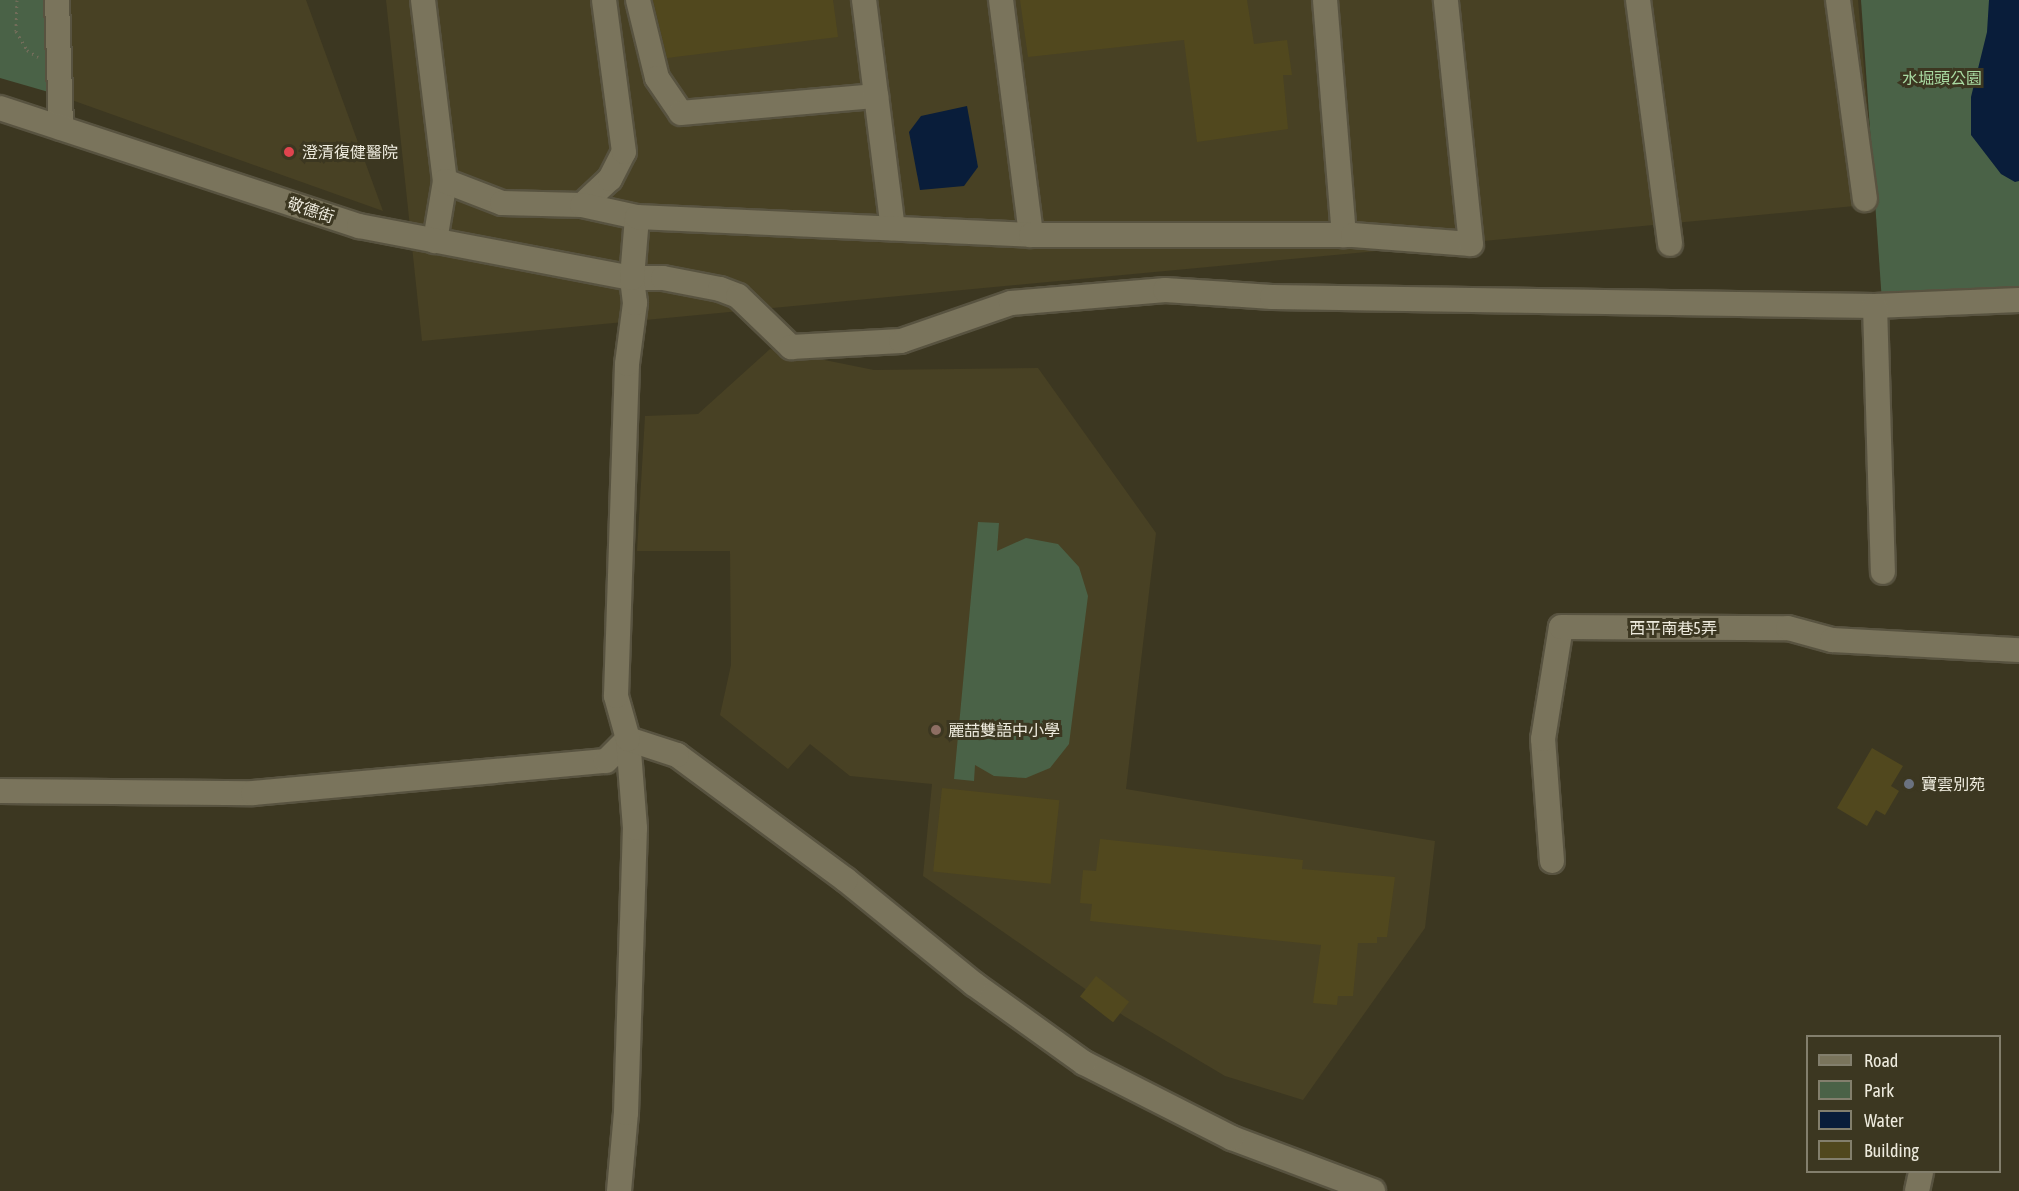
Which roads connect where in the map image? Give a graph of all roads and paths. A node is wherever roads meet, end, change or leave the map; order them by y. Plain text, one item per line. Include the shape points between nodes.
1 (17, 0) edge
2 (57, 0) edge
3 (423, 0) edge
4 (603, 0) edge
5 (638, 0) edge
6 (864, 0) edge
7 (1001, 0) edge
8 (1325, 0) edge
9 (1446, 0) edge
10 (1638, 0) edge
11 (1838, 0) edge
12 (59, 66) junction
13 (876, 96) junction
14 (0, 108) edge
15 (61, 128) junction
16 (445, 181) junction
17 (1865, 199) dead end
18 (582, 205) junction
19 (637, 217) junction
20 (893, 228) junction
21 (1344, 235) junction
22 (1031, 236) junction
23 (435, 241) junction
24 (1670, 244) dead end
25 (632, 278) junction
26 (2019, 300) edge
27 (1875, 306) junction
28 (1883, 572) dead end
29 (2019, 650) edge
30 (628, 739) junction
31 (0, 791) edge
32 (1552, 861) dead end
33 (1921, 1173) edge
34 (619, 1191) edge
35 (1373, 1191) edge
36 (1917, 1191) edge

1 - 12 path via 14,23 24,45 32,54
2 - 12 street
3 - 16 street
4 - 18 street via 624,152 610,179
5 - 13 street via 657,78 681,113
6 - 13 street
7 - 22 street
8 - 21 street
9 - 21 street via 1471,244
10 - 24 street
11 - 17 street
12 - 15 street
13 - 20 street
14 - 15 street, 敬德街
15 - 23 street, 敬德街 via 359,226
16 - 18 street via 502,203
16 - 23 street
18 - 19 street
19 - 20 street
19 - 25 street
20 - 22 street
21 - 22 street
23 - 25 street, 敬德街
25 - 27 street, 敬德街 via 663,278 738,296 791,347 901,341 1011,303 1165,290 1272,297
25 - 30 street via 635,303 627,364 616,696
26 - 27 street, 敬德街
27 - 28 street
29 - 32 street, 西平南巷5弄 via 1832,640 1788,628 1561,627 1543,739
30 - 31 street via 606,761 254,793
30 - 34 street via 635,828 626,1113
30 - 35 street via 677,755 846,880 974,984 1084,1063 1232,1138
33 - 36 street

